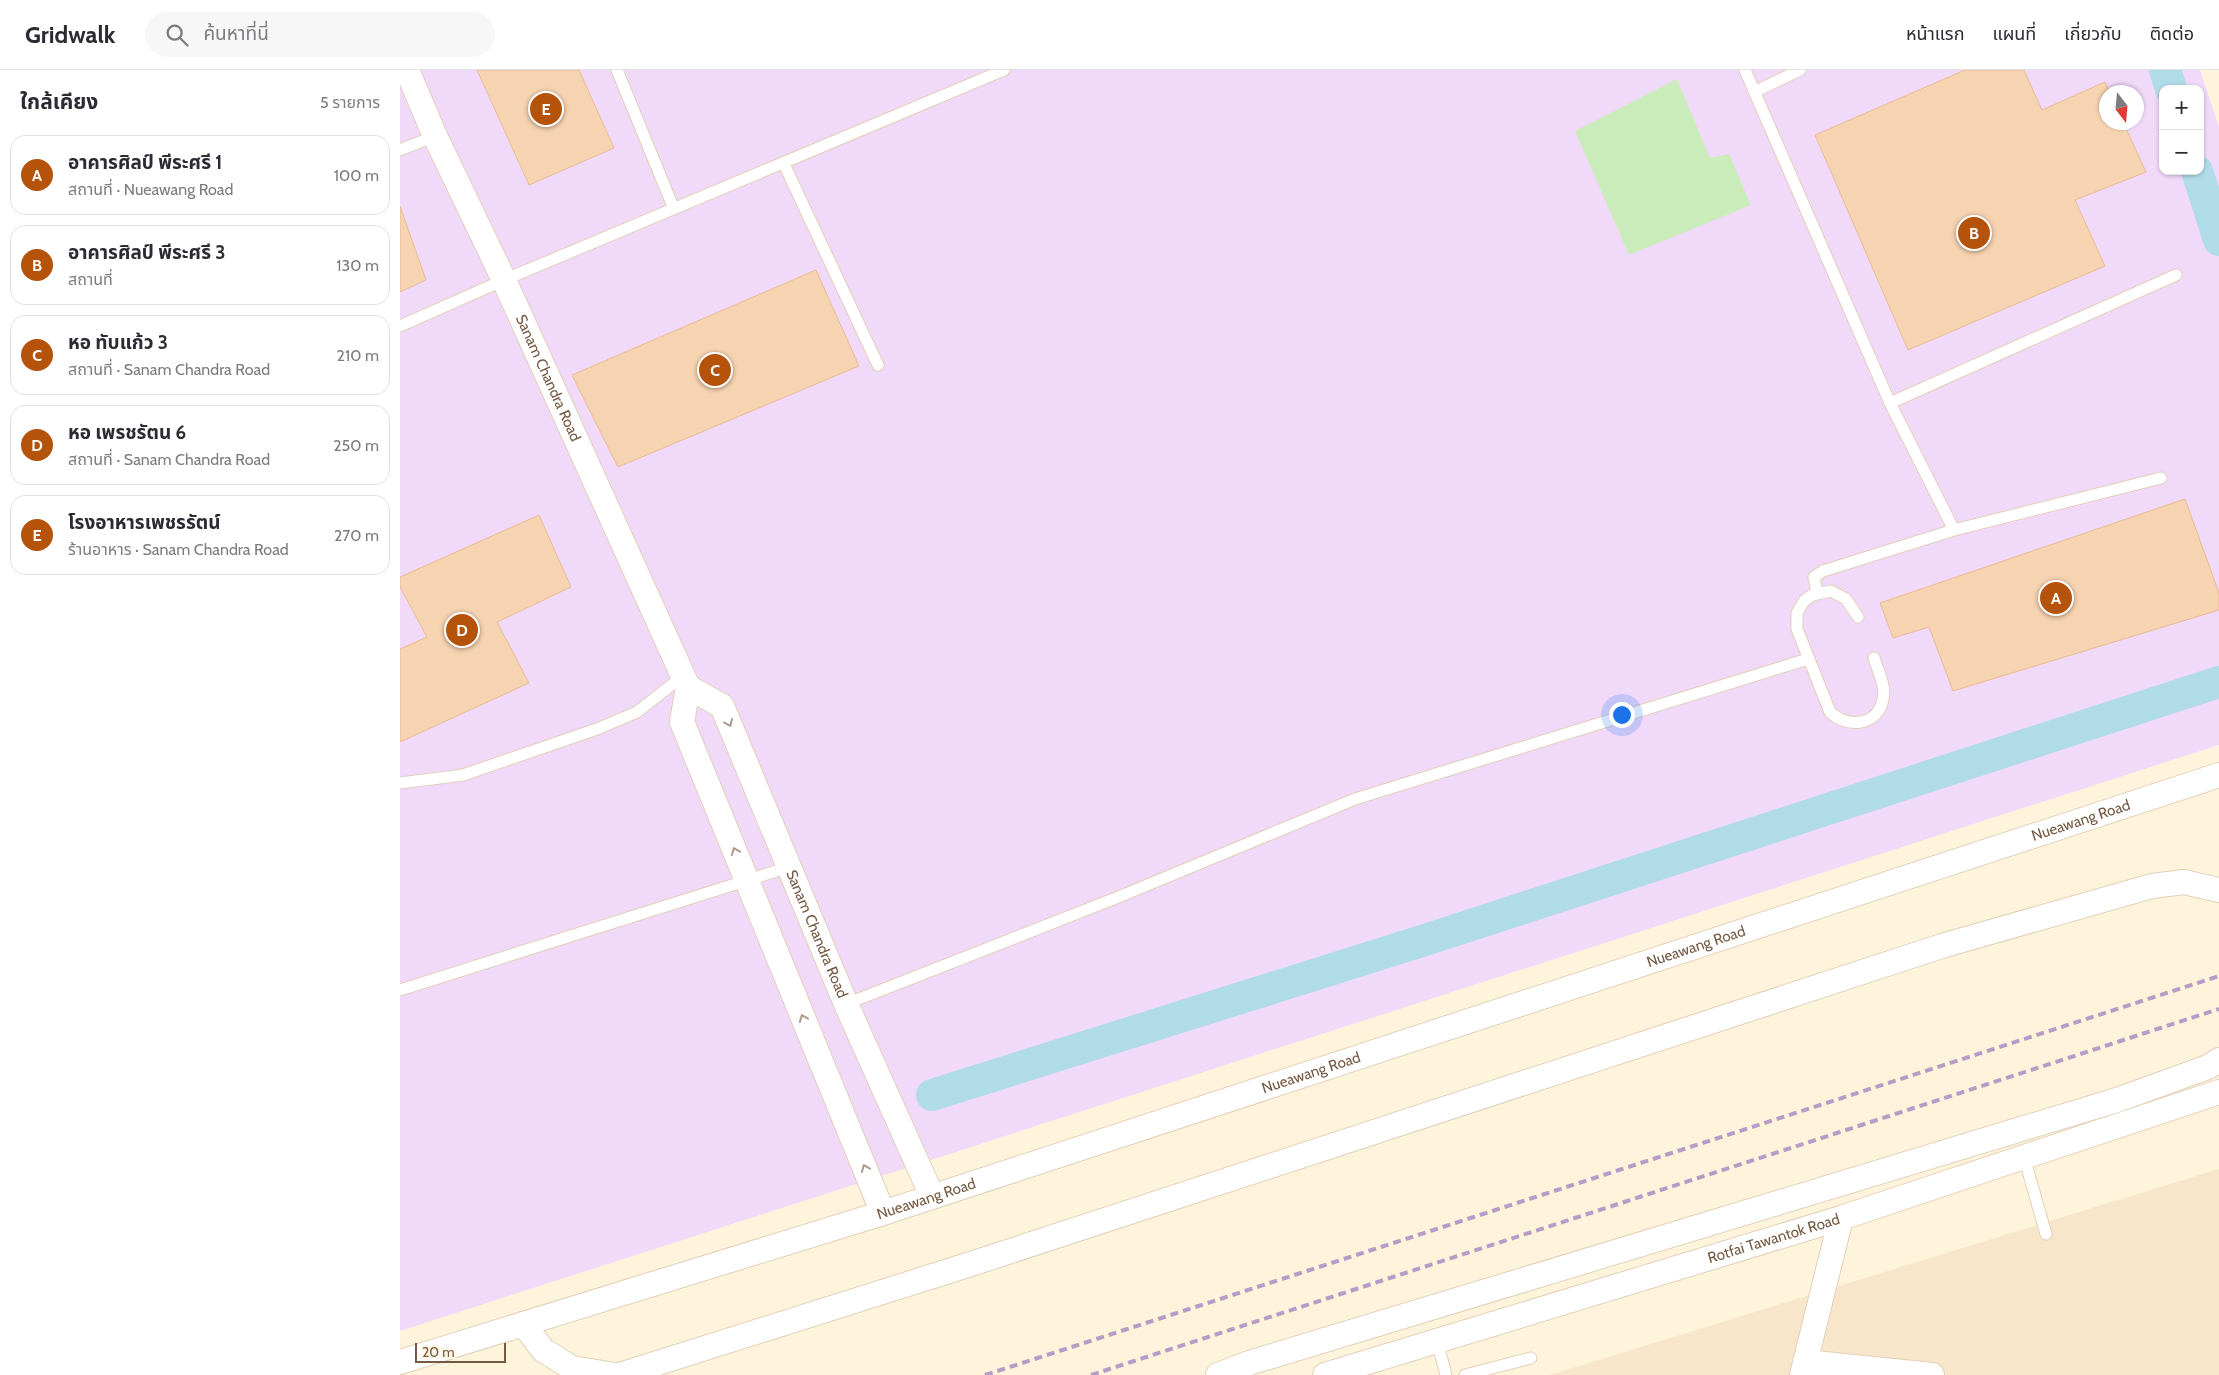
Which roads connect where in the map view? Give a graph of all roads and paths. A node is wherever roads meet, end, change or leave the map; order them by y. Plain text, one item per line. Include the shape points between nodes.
1 (407, 70) edge
2 (617, 70) edge
3 (1004, 70) edge
4 (1745, 70) edge
5 (1800, 70) edge
6 (1754, 92) junction
7 (435, 136) junction
8 (400, 150) edge
9 (784, 164) junction
10 (674, 209) junction
11 (2176, 275) dead end
12 (504, 280) junction
13 (400, 326) edge
14 (878, 365) dead end
15 (1890, 402) junction
16 (2162, 478) dead end
17 (1954, 530) junction
18 (1817, 593) junction
19 (1858, 616) dead end
20 (1874, 658) dead end
21 (1808, 659) junction
22 (685, 682) junction
23 (2219, 775) edge
24 (400, 783) edge
25 (789, 867) junction
26 (746, 879) junction
27 (2219, 890) edge
28 (400, 990) edge
29 (846, 1004) junction
30 (2219, 1060) edge
31 (2219, 1092) edge
32 (2024, 1157) junction
33 (932, 1196) junction
34 (883, 1213) junction
35 (1841, 1218) junction
36 (2046, 1234) dead end
37 (523, 1324) junction
38 (1437, 1341) junction
39 (1530, 1358) dead end
40 (400, 1362) edge
41 (1804, 1369) edge
42 (615, 1375) edge
43 (620, 1375) edge
44 (1218, 1375) edge
45 (1325, 1375) edge
46 (1446, 1375) edge
47 (1465, 1375) edge
48 (1932, 1375) edge

1 - 7 street, Sanam Chandra Road
2 - 10 lane
3 - 9 lane
4 - 6 lane
5 - 6 lane
6 - 15 lane
7 - 8 lane
7 - 12 street, Sanam Chandra Road
9 - 10 lane
9 - 14 lane
10 - 12 lane
11 - 15 lane
12 - 13 lane
12 - 22 street, Sanam Chandra Road
15 - 17 lane
16 - 17 lane
17 - 18 lane via 1823,571 1814,577
18 - 19 lane via 1831,591 1840,595
18 - 21 lane via 1804,601 1797,612 1797,630
20 - 21 lane via 1884,700 1871,719 1858,724 1837,719 1830,712
21 - 29 lane via 1355,799 1116,898
22 - 24 lane via 637,712 597,729 463,775
22 -> 25 street, Sanam Chandra Road via 722,706
26 -> 22 street via 682,722
23 - 33 street, Nueawang Road
25 - 26 lane
25 - 29 street, Sanam Chandra Road
26 - 28 lane
34 -> 26 street
27 - 43 street via 2184,882 2152,886 1945,945 974,1263
29 - 33 street, Sanam Chandra Road
30 - 44 street via 2208,1067 2117,1100 1470,1295
31 - 32 street, Rotfai Tawantok Road
32 - 35 street, Rotfai Tawantok Road
32 - 36 lane
33 - 34 street, Nueawang Road
34 - 37 street, Nueawang Road
35 - 38 street, Rotfai Tawantok Road
35 - 41 street
37 - 40 street, Nueawang Road
37 - 42 street via 543,1350 572,1368
38 - 45 street, Rotfai Tawantok Road
38 - 46 lane
39 - 47 lane
41 - 48 street

